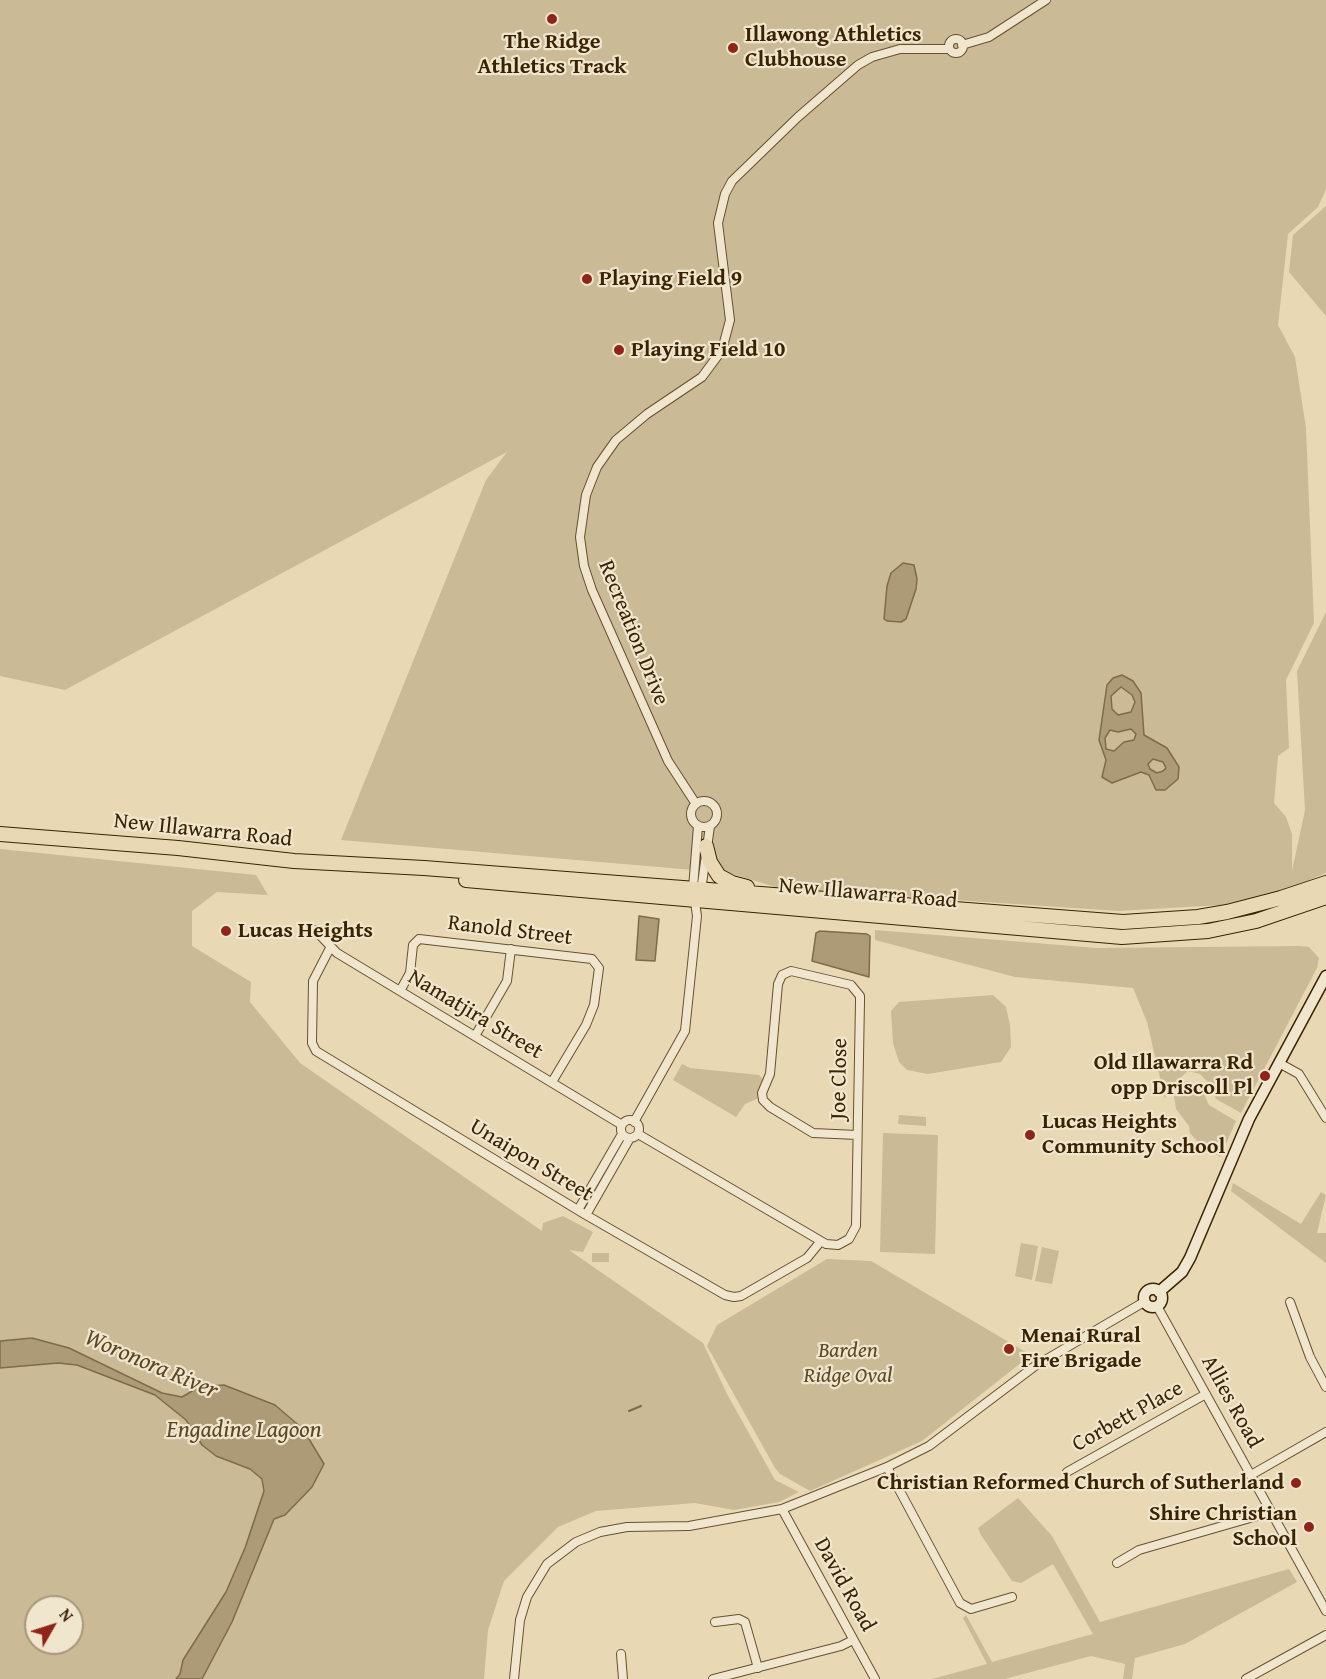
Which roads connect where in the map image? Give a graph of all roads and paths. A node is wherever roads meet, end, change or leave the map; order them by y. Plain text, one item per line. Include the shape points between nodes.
1 (1046, 0) edge
2 (696, 804) junction
3 (698, 826) junction
4 (710, 826) junction
5 (0, 834) edge
6 (706, 846) junction
7 (1326, 883) edge
8 (697, 893) junction
9 (767, 896) junction
10 (1326, 897) edge
11 (315, 930) dead end
12 (330, 948) junction
13 (512, 950) junction
14 (1326, 976) edge
15 (400, 991) junction
16 (475, 1036) junction
17 (1279, 1063) junction
18 (552, 1082) junction
19 (1326, 1118) edge
20 (634, 1122) junction
21 (622, 1125) junction
22 (622, 1134) junction
23 (857, 1135) junction
24 (634, 1136) junction
25 (582, 1212) junction
26 (821, 1241) junction
27 (1159, 1292) junction
28 (1144, 1302) junction
29 (1290, 1302) dead end
30 (1157, 1306) junction
31 (1326, 1387) edge
32 (1206, 1394) junction
33 (1326, 1432) edge
34 (887, 1467) junction
35 (1067, 1472) dead end
36 (1251, 1475) junction
37 (782, 1509) junction
38 (1271, 1512) junction
39 (1117, 1563) dead end
40 (1012, 1598) dead end
41 (1326, 1611) edge
42 (715, 1622) dead end
43 (1326, 1635) edge
44 (853, 1640) junction
45 (621, 1654) dead end
46 (758, 1668) junction
47 (514, 1679) edge
48 (623, 1679) edge
49 (713, 1679) edge
50 (875, 1679) edge
51 (1246, 1679) edge

1 - 2 street, Recreation Drive via 989,37 962,45 954,39 949,49 900,49 858,65 732,181 718,223 730,320 722,351 702,377 647,414 616,440 600,461 586,495 580,537 584,566 668,761
2 - 3 street via 691,813
2 - 4 street via 703,801 714,806 717,817
3 - 4 street
3 - 8 street
4 - 6 street
5 - 8 highway, New Illawarra Road via 402,868 497,884
6 - 8 street
6 - 9 highway via 719,876
7 - 9 highway, New Illawarra Road via 1227,912 1123,922
8 - 9 highway, New Illawarra Road
8 - 10 highway, New Illawarra Road via 1122,937 1208,930 1257,921
8 - 20 street via 686,1030
11 - 12 street, Namatjira Street
12 - 15 street, Namatjira Street
12 - 25 street, Unaipon Street via 313,981 315,1051
13 - 15 street, Ranold Street via 424,939 416,942 410,973
13 - 16 street via 507,981
13 - 18 street, Ranold Street via 588,958 597,965 597,993 591,1016
14 - 17 street
15 - 16 street, Namatjira Street
16 - 18 street, Namatjira Street
17 - 19 street via 1299,1074
17 - 27 street via 1249,1119 1190,1258 1182,1272
18 - 21 street, Namatjira Street
20 - 21 street
20 - 24 street via 639,1128
21 - 22 street
22 - 24 street
22 - 25 street
23 - 23 street, Joe Close via 858,992 850,985 802,972 782,975 770,1074 763,1100 813,1132
23 - 26 street, Joe Close via 852,1236 832,1245
24 - 25 street
24 - 26 street
25 - 26 street, Unaipon Street via 734,1297 807,1258
27 - 28 street via 1147,1291
27 - 30 street
28 - 30 street
28 - 34 street via 1035,1366 929,1446
29 - 31 street
30 - 32 street, Allies Road
32 - 35 street, Corbett Place
32 - 36 street, Allies Road
33 - 36 street
34 - 37 street
34 - 40 street via 960,1603 971,1609
36 - 38 street, Allies Road
37 - 44 street, David Road
37 - 47 street via 689,1526 627,1527 576,1542 547,1564 527,1597 520,1620
38 - 39 street via 1139,1550
38 - 41 street, Allies Road
42 - 46 street via 745,1622
43 - 51 street
44 - 46 street
44 - 50 street, David Road
45 - 48 street
46 - 49 street

